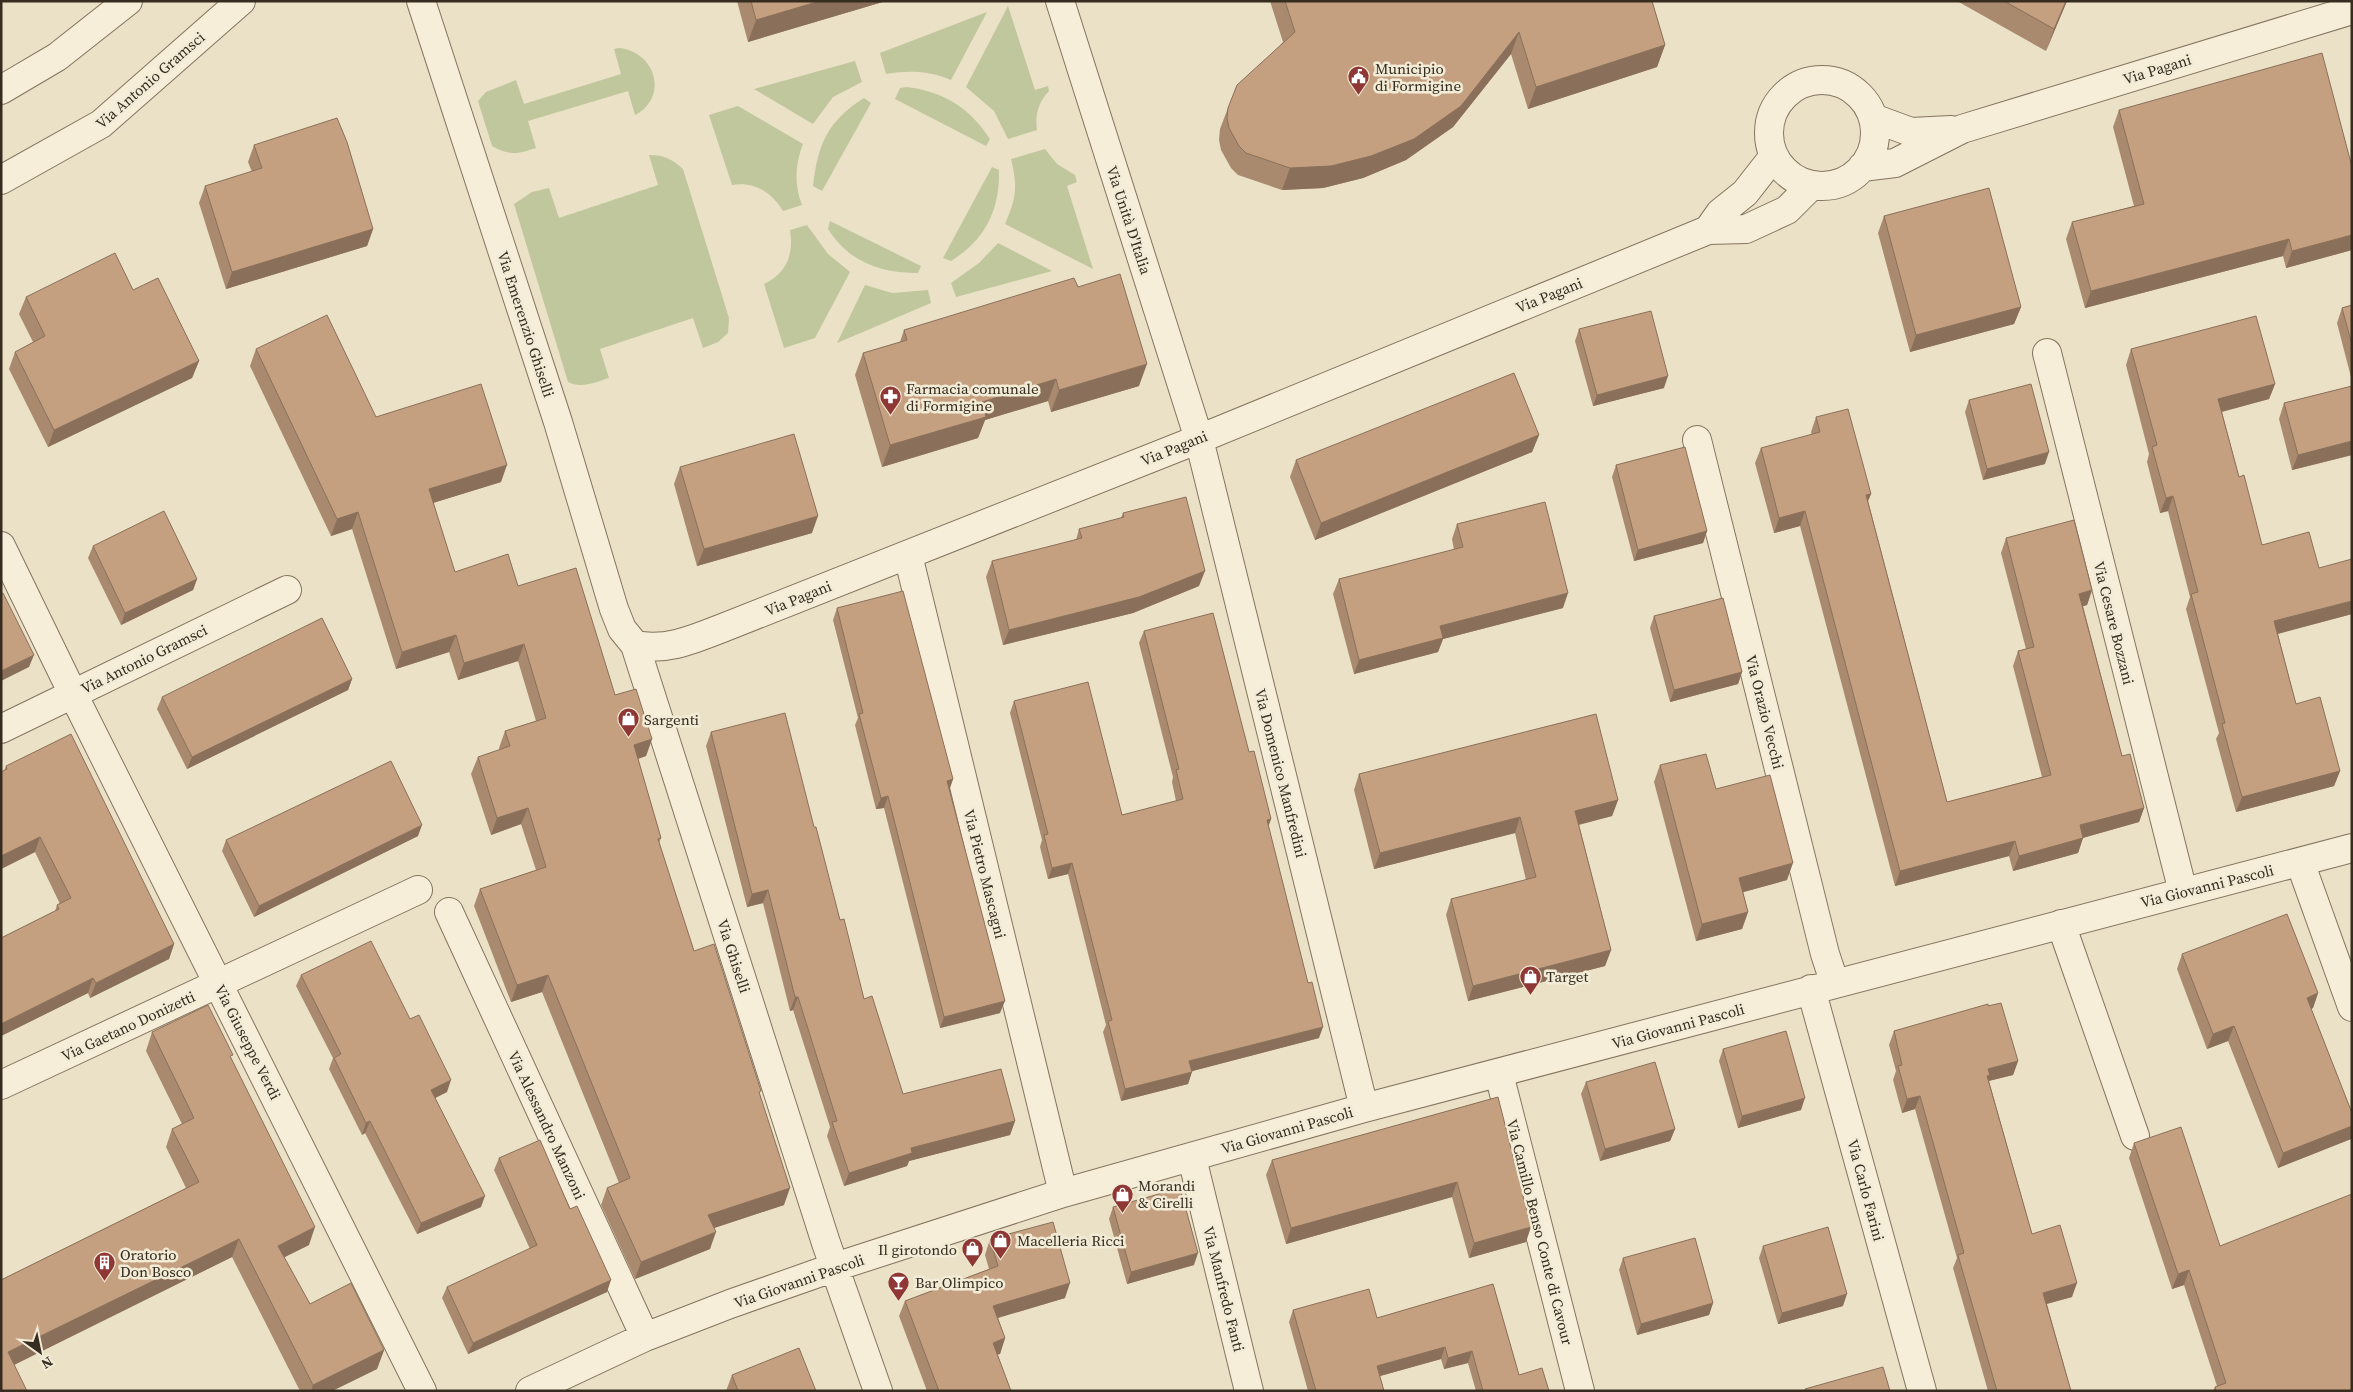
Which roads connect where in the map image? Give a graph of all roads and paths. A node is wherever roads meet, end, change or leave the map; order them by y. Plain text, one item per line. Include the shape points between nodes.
1 (128, 1) edge
2 (241, 1) edge
3 (421, 1) edge
4 (1060, 1) edge
5 (2352, 10) edge
6 (1, 90) edge
7 (1873, 118) junction
8 (1962, 130) junction
9 (1774, 156) junction
10 (1862, 167) junction
11 (1, 180) edge
12 (1812, 185) junction
13 (1708, 230) junction
14 (2047, 353) dead end
15 (1199, 439) junction
16 (1697, 440) dead end
17 (1, 546) edge
18 (908, 555) junction
19 (286, 590) dead end
20 (635, 645) junction
21 (73, 694) junction
22 (1, 729) edge
23 (2352, 848) edge
24 (2300, 862) junction
25 (418, 890) dead end
26 (2183, 892) junction
27 (449, 912) dead end
28 (2061, 924) junction
29 (219, 984) junction
30 (1823, 987) junction
31 (2352, 1007) edge
32 (1499, 1074) junction
33 (1, 1085) edge
34 (1364, 1108) junction
35 (2135, 1136) dead end
36 (1192, 1158) junction
37 (1063, 1193) junction
38 (834, 1267) junction
39 (645, 1338) junction
40 (422, 1391) edge
41 (530, 1391) edge
42 (878, 1391) edge
43 (1249, 1391) edge
44 (1580, 1391) edge
45 (1922, 1391) edge

1 - 6 street via 57,57
2 - 11 street, Via Antonio Gramsci via 102,124
3 - 20 street, Via Emerenzio Ghiselli via 558,422 614,609 622,629
4 - 15 street, Via Unità D'Italia
5 - 8 street, Via Pagani
7 - 8 street via 1911,132
7 - 9 street via 1867,104 1847,85 1825,79 1803,83 1784,95 1772,114 1769,135
7 - 10 street via 1875,139
8 - 10 street via 1895,162
9 - 12 street via 1789,175
9 - 13 street via 1745,193 1720,213
10 - 12 street via 1844,181
12 - 13 street via 1787,210 1746,229
13 - 15 street, Via Pagani
14 - 26 street, Via Cesare Bozzani
15 - 18 street, Via Pagani
15 - 34 street, Via Domenico Manfredini
16 - 30 street, Via Orazio Vecchi via 1825,954
17 - 21 street, Via Giuseppe Verdi
18 - 20 street, Via Pagani via 680,644 657,648
18 - 37 street, Via Pietro Mascagni
19 - 21 street, Via Antonio Gramsci
20 - 38 street, Via Ghiselli
21 - 22 street, Via Antonio Gramsci
21 - 29 street, Via Giuseppe Verdi
23 - 24 street, Via Giovanni Pascoli
24 - 26 street, Via Giovanni Pascoli
24 - 31 street
25 - 29 street, Via Gaetano Donizetti
26 - 28 street, Via Giovanni Pascoli
27 - 39 street, Via Alessandro Manzoni
28 - 30 street, Via Giovanni Pascoli
28 - 35 street
29 - 33 street, Via Gaetano Donizetti
29 - 40 street, Via Giuseppe Verdi
30 - 32 street, Via Giovanni Pascoli
30 - 45 street, Via Carlo Farini
32 - 34 street, Via Giovanni Pascoli
32 - 44 street, Via Camillo Benso Conte di Cavour
34 - 36 street, Via Giovanni Pascoli
36 - 37 street, Via Giovanni Pascoli
36 - 43 street, Via Manfredo Fanti
37 - 38 street, Via Giovanni Pascoli
38 - 39 street, Via Giovanni Pascoli
38 - 42 street, Via Ghiselli
39 - 41 street, Via Giovanni Pascoli

